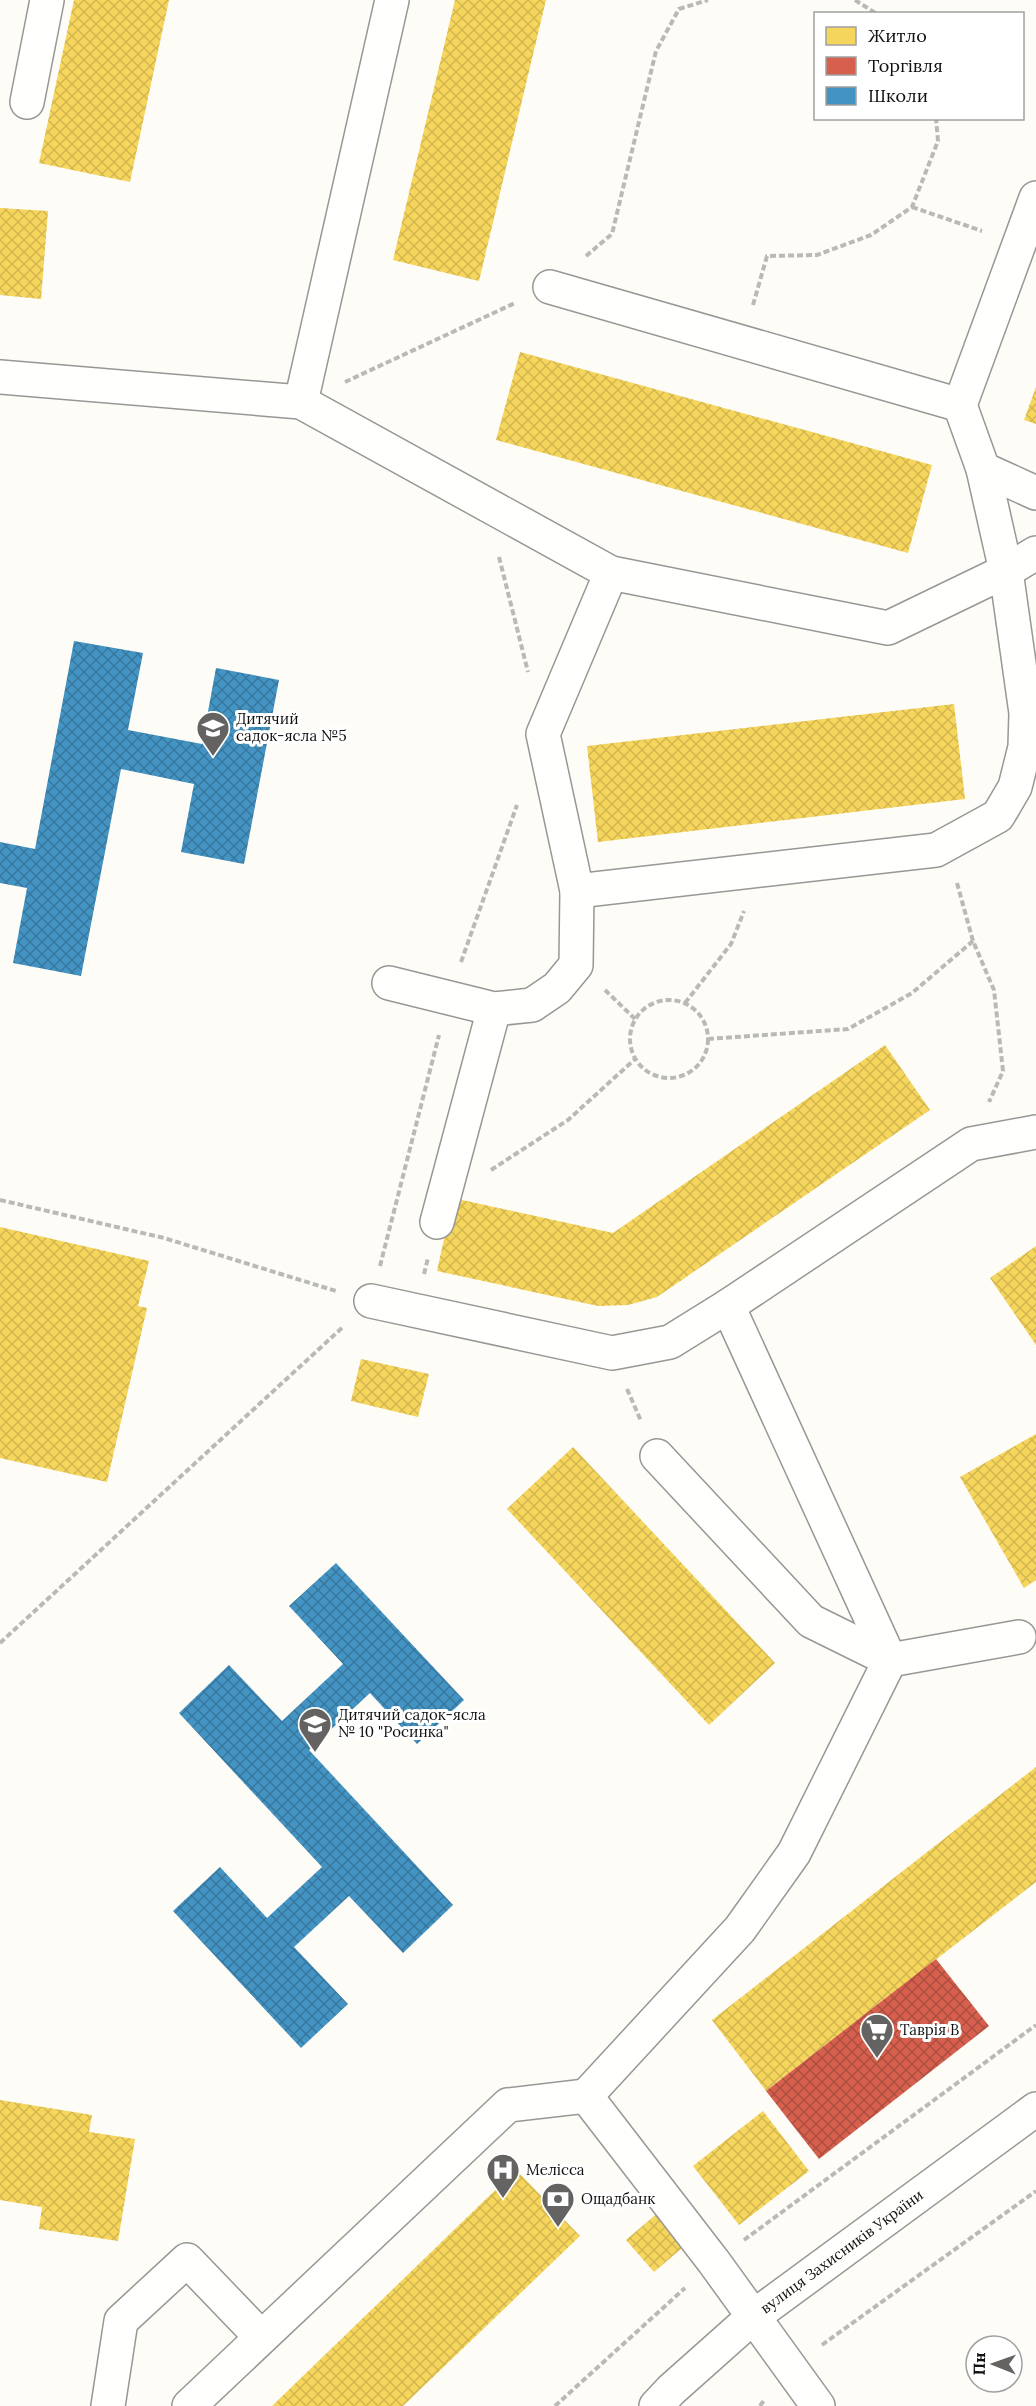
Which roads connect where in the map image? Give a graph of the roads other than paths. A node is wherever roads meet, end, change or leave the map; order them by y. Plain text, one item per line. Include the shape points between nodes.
1 (47, 0) edge
2 (392, 0) edge
3 (27, 102) dead end
4 (1036, 198) edge
5 (550, 287) road end
6 (0, 377) edge
7 (300, 402) junction
8 (960, 405) junction
9 (983, 469) junction
10 (1036, 493) edge
11 (1036, 553) edge
12 (1006, 571) junction
13 (611, 573) junction
14 (577, 891) junction
15 (389, 983) dead end
16 (494, 1009) junction
17 (1036, 1132) edge
18 (441, 1209) road end
19 (371, 1301) road end
20 (728, 1306) junction
21 (657, 1456) road end
22 (1019, 1637) dead end
23 (890, 1660) junction
24 (586, 2096) junction
25 (1036, 2109) edge
26 (753, 2317) junction
27 (261, 2337) junction
28 (108, 2406) edge
29 (189, 2406) edge
30 (656, 2406) edge
31 (818, 2406) edge

1 - 3 street
2 - 7 street
4 - 8 street
5 - 8 street
6 - 7 street
7 - 13 street
8 - 9 street
9 - 10 street
9 - 12 street
11 - 12 street
12 - 13 street via 888,628
12 - 14 street via 1026,724 1015,787 998,816 936,850
13 - 14 street via 543,734
14 - 16 street via 576,965 557,988 532,1005
15 - 16 street
16 - 18 street
17 - 20 street via 971,1144
19 - 20 street via 612,1353 670,1342
20 - 23 street
21 - 23 street via 812,1621
22 - 23 street
23 - 24 street via 787,1863 740,1929
24 - 26 street
24 - 27 street via 508,2104
25 - 26 street, вулиця Захисників України
26 - 30 street, вулиця Захисників України
26 - 31 street
27 - 28 street via 187,2260 120,2320
27 - 29 street

